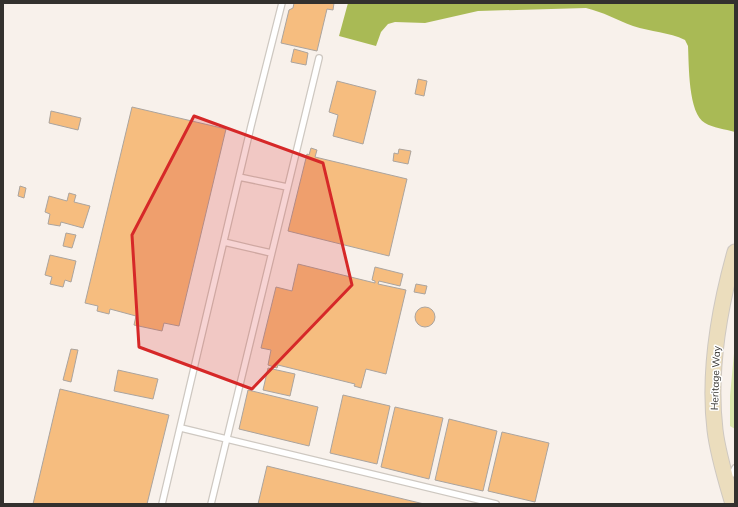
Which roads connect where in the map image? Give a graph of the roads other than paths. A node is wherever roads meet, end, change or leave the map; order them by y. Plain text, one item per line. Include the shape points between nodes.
1 (282, 3) edge
2 (319, 58) dead end
3 (239, 177) junction
4 (287, 187) junction
5 (224, 242) junction
6 (735, 252) edge
7 (271, 253) junction
8 (181, 428) junction
9 (227, 440) junction
10 (735, 468) edge
11 (731, 482) edge
12 (162, 504) edge
13 (211, 504) edge
14 (496, 504) edge
15 (733, 504) edge

1 - 3 lane
2 - 4 lane
3 - 4 lane
3 - 5 lane
4 - 7 lane
5 - 7 lane
5 - 8 lane
6 - 11 street, Heritage Way via 725,287 714,372 715,430
7 - 9 lane
8 - 9 lane
8 - 12 lane
9 - 13 lane
9 - 14 lane
10 - 11 lane
11 - 15 street, Heritage Way

